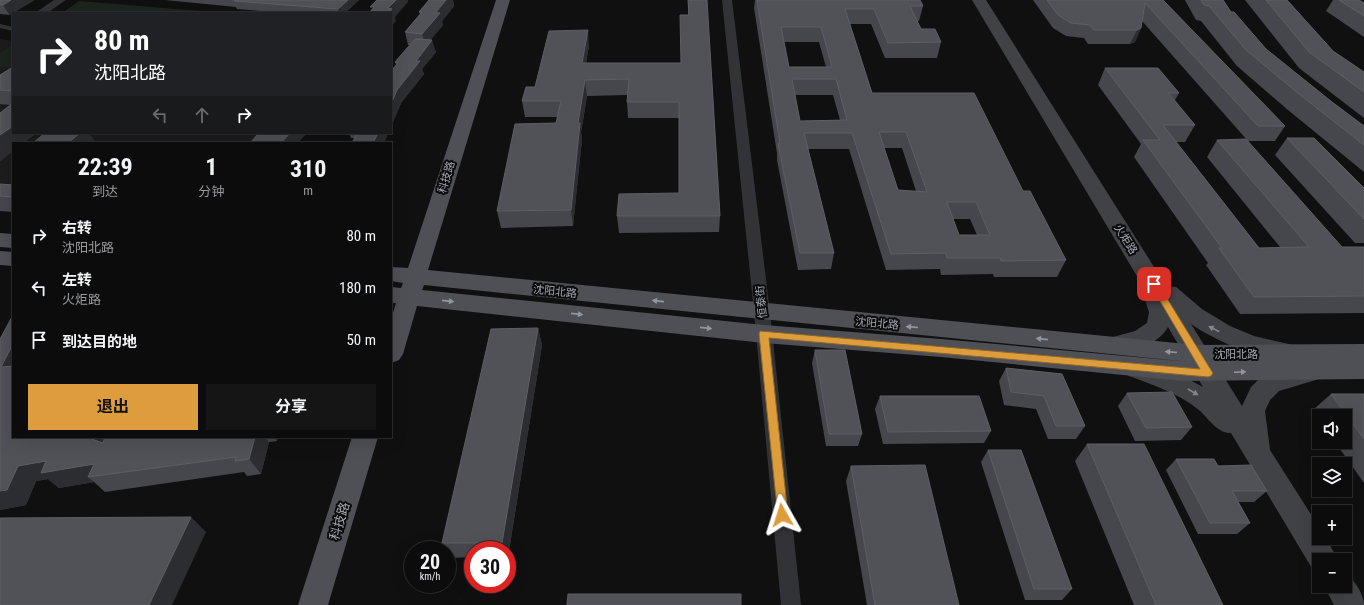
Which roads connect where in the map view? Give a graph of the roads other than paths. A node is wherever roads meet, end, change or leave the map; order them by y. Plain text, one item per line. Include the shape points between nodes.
1 (61, 0) edge
2 (503, 0) edge
3 (727, 0) edge
4 (979, 0) edge
5 (42, 12) edge
6 (0, 26) edge
7 (12, 29) edge
8 (0, 240) edge
9 (12, 241) edge
10 (0, 258) edge
11 (12, 259) edge
12 (1147, 272) junction
13 (392, 275) edge
14 (405, 289) edge
15 (763, 323) junction
16 (1110, 346) junction
17 (392, 349) edge
18 (1364, 352) edge
19 (1311, 362) junction
20 (1202, 364) junction
21 (1131, 367) junction
22 (1364, 370) edge
23 (365, 438) edge
24 (1259, 456) junction
25 (1319, 553) edge
26 (1343, 593) edge
27 (313, 605) edge
28 (791, 605) edge
29 (1351, 605) edge

1 - 5 street
2 - 14 main road, 科技路
3 - 15 street, 恒泰街
4 - 12 main road, 火炬路
6 - 7 lane
8 - 9 main road
10 - 11 main road
12 - 16 main road via 1160,313 1157,328 1148,336
19 -> 12 main road via 1238,340 1196,319
12 - 20 main road, 火炬路
13 - 14 main road, 沈阳北路
14 - 15 main road, 沈阳北路
14 - 17 main road, 科技路
16 -> 15 main road, 沈阳北路
15 - 21 main road, 沈阳北路 via 941,348
15 - 28 street, 恒泰街
20 -> 16 main road, 沈阳北路
18 - 19 main road, 沈阳北路
19 - 20 main road, 沈阳北路
19 - 22 main road, 沈阳北路
19 - 24 main road via 1271,384 1260,394 1253,411
20 - 21 main road, 沈阳北路
20 - 24 main road, 火炬路
21 -> 24 main road via 1177,383 1199,395 1214,407
23 - 27 main road, 科技路
24 - 25 main road, 火炬路
26 - 29 main road

